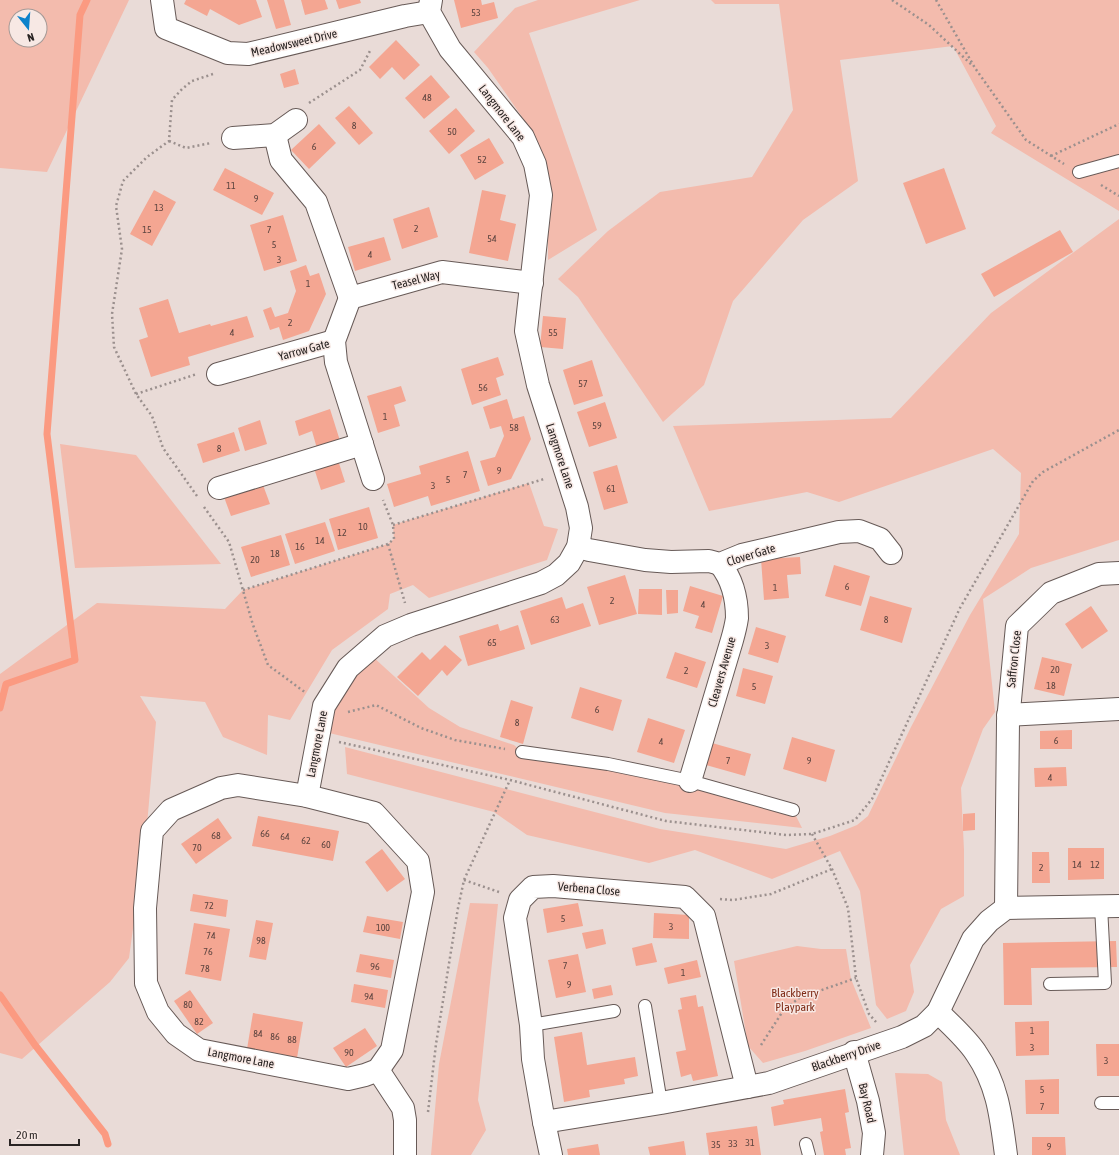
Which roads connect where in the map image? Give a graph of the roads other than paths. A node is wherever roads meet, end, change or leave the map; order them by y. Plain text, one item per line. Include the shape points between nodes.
1 (162, 0) edge
2 (430, 6) edge
3 (296, 120) road end
4 (275, 135) junction
5 (233, 138) road end
6 (1119, 161) edge
7 (1079, 172) dead end
8 (532, 283) junction
9 (350, 298) junction
10 (334, 341) junction
11 (218, 374) road end
12 (362, 444) junction
13 (373, 479) road end
14 (219, 488) dead end
15 (578, 547) junction
16 (891, 553) dead end
17 (720, 564) junction
18 (1119, 573) edge
19 (1119, 709) edge
20 (1008, 715) junction
21 (522, 752) road end
22 (690, 781) junction
23 (306, 796) junction
24 (793, 810) dead end
25 (1110, 906) edge
26 (1006, 908) junction
27 (1050, 984) dead end
28 (645, 1006) dead end
29 (614, 1011) dead end
30 (938, 1012) junction
31 (531, 1025) junction
32 (854, 1052) junction
33 (378, 1070) junction
34 (748, 1087) junction
35 (662, 1103) junction
36 (1101, 1103) dead end
37 (1119, 1103) edge
38 (544, 1122) junction
39 (405, 1155) edge
40 (551, 1155) edge
41 (872, 1155) edge
42 (1006, 1155) edge

1 - 2 street, Meadowsweet Drive via 166,28 228,53 248,54 405,16
2 - 8 street, Langmore Lane via 450,49 523,137 535,164 541,194
3 - 4 street
4 - 5 street
4 - 9 street via 281,160 316,202
6 - 7 lane
8 - 9 street, Teasel Way via 442,272
8 - 15 street, Langmore Lane via 526,331 538,385 577,507 580,528
9 - 10 street
10 - 11 street, Yarrow Gate
10 - 12 street, Yarrow Gate via 336,362
12 - 13 street, Yarrow Gate
12 - 14 street
15 - 17 street, Clover Gate via 645,560 709,561
15 - 23 street, Langmore Lane via 569,563 556,575 541,583 411,625 385,636 348,668 324,706
16 - 17 street, Clover Gate via 880,539 859,531 839,532 742,555
17 - 22 street, Cleavers Avenue via 728,574 735,596 737,619
18 - 20 street, Saffron Close via 1099,574 1051,593 1017,626
19 - 20 street
20 - 26 street, Saffron Close
21 - 22 lane via 608,764
22 - 24 lane
23 - 33 street, Langmore Lane via 374,813 418,861 423,892 392,1050
23 - 33 street, Langmore Lane via 238,785 221,788 171,810 152,831 145,908 146,983 158,1012 176,1034 199,1050 348,1079
25 - 26 street
25 - 27 lane via 1105,982
26 - 30 street, Blackberry Drive via 989,920 973,939
28 - 35 lane
29 - 31 lane
30 - 32 street, Blackberry Drive via 924,1026
30 - 42 street via 975,1052 992,1083 1000,1112
31 - 34 street, Verbena Close via 515,918 520,900 532,887 553,886 685,897 704,916
31 - 38 street via 533,1059
32 - 34 street, Blackberry Drive via 769,1083
32 - 41 street, Bay Road via 874,1133
33 - 39 street via 403,1108
34 - 35 street, Blackberry Drive
35 - 38 street, Blackberry Drive
36 - 37 lane
38 - 40 street

